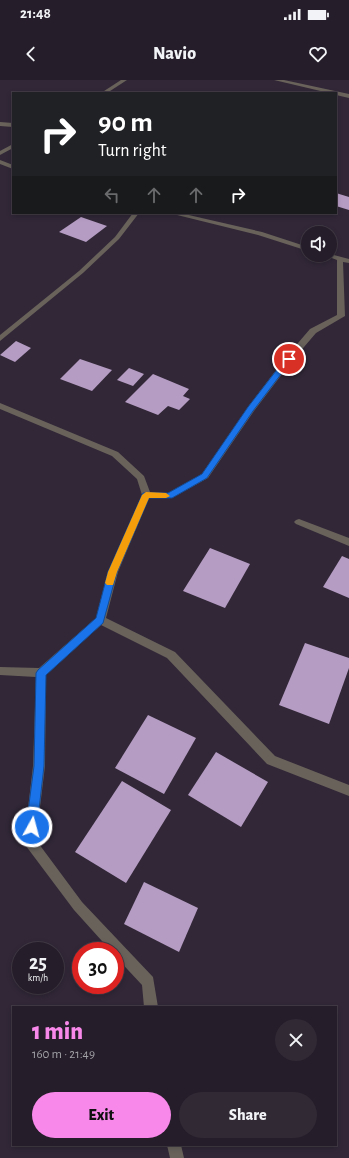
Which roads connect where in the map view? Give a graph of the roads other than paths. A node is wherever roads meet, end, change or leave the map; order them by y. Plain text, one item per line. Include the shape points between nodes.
1 (124, 80) edge
2 (277, 80) edge
3 (314, 80) edge
4 (320, 90) junction
5 (106, 92) edge
6 (330, 92) edge
7 (337, 94) edge
8 (349, 96) edge
9 (0, 124) edge
10 (12, 125) edge
11 (12, 147) edge
12 (0, 153) edge
13 (0, 162) edge
14 (12, 166) edge
15 (135, 214) edge
16 (176, 214) edge
17 (301, 247) edge
18 (337, 258) edge
19 (340, 259) junction
20 (349, 261) edge
21 (0, 339) edge
22 (0, 406) edge
23 (146, 495) junction
24 (299, 522) dead end
25 (349, 542) edge
26 (100, 620) junction
27 (0, 671) edge
28 (41, 673) junction
29 (349, 791) edge
30 (151, 1006) edge
31 (174, 1146) edge
32 (176, 1158) edge

1 - 5 street
2 - 4 street
3 - 4 street
4 - 6 street
7 - 8 street
9 - 10 street
11 - 12 street
13 - 14 street
15 - 21 street via 116,238 81,272
16 - 17 street via 260,233
18 - 19 street
19 - 20 street
19 - 23 street via 341,316 313,331 289,359 204,476 169,496
22 - 23 street via 115,454 141,478
23 - 26 street via 113,572
24 - 25 street
26 - 28 street
26 - 29 street via 171,655 271,760
27 - 28 street
28 - 30 street via 39,766 30,842 78,906 148,982
31 - 32 street

